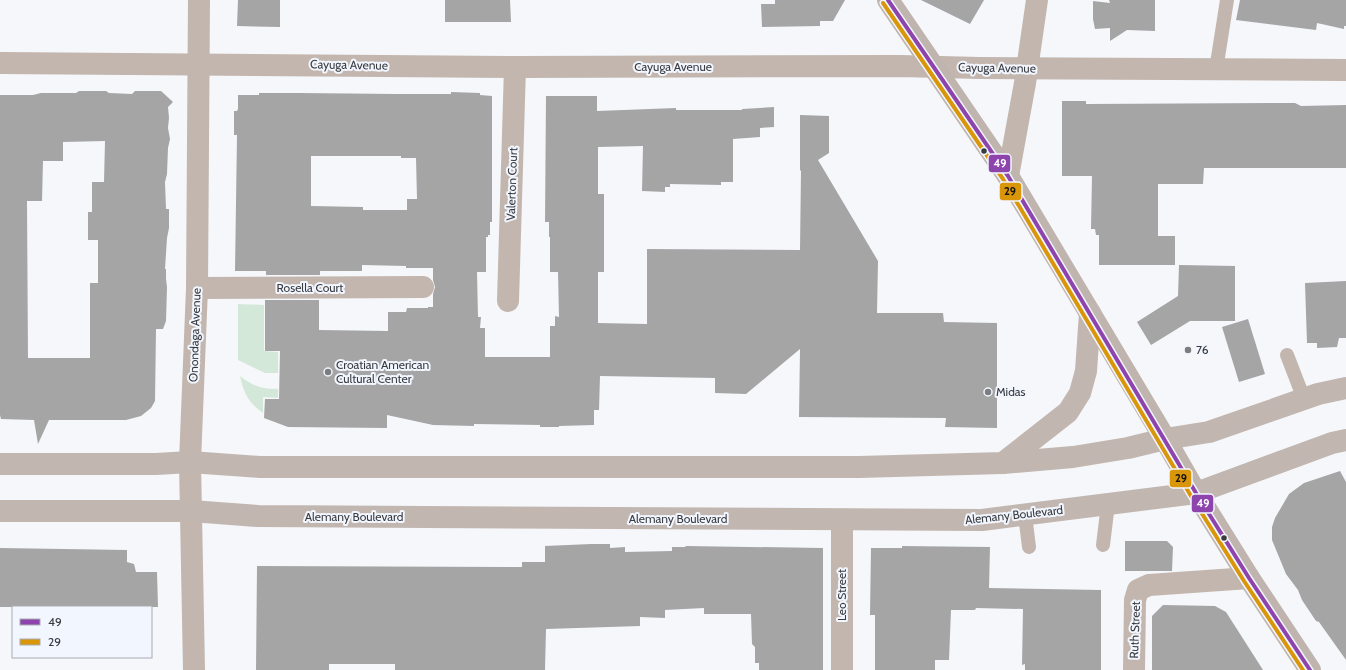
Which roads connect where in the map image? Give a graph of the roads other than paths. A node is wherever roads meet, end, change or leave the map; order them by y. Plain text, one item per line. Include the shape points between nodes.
1 (199, 0) edge
2 (888, 0) edge
3 (1037, 0) edge
4 (1227, 0) edge
5 (0, 63) edge
6 (198, 65) junction
7 (934, 66) junction
8 (515, 67) junction
9 (1027, 68) junction
10 (1216, 70) junction
11 (1346, 70) edge
12 (1008, 176) junction
13 (197, 288) junction
14 (423, 288) dead end
15 (508, 301) dead end
16 (1090, 313) junction
17 (1287, 355) dead end
18 (1346, 388) edge
19 (1304, 399) junction
20 (1165, 439) junction
21 (1346, 440) edge
22 (190, 462) junction
23 (1003, 463) junction
24 (0, 464) edge
25 (1196, 493) junction
26 (1108, 504) junction
27 (0, 511) edge
28 (191, 511) junction
29 (1025, 515) junction
30 (842, 520) junction
31 (1103, 545) dead end
32 (1029, 547) dead end
33 (1249, 578) junction
34 (194, 670) edge
35 (842, 670) edge
36 (1134, 670) edge
37 (1310, 670) edge

1 - 6 street, Onondaga Avenue
2 - 7 main road
3 - 9 street
4 - 10 lane
5 - 6 street, Cayuga Avenue
6 - 8 street, Cayuga Avenue
6 - 13 street, Onondaga Avenue
7 - 8 street, Cayuga Avenue
7 - 9 street, Cayuga Avenue
7 - 12 main road
8 - 15 street, Valerton Court
9 - 10 street, Cayuga Avenue
9 - 12 street
10 - 11 street, Cayuga Avenue
12 - 16 main road
13 - 14 street, Rosella Court
13 - 22 street, Onondaga Avenue
16 - 20 main road
16 - 23 main road via 1086,371 1080,393 1068,412
17 - 19 lane
18 - 19 main road
19 - 20 main road via 1209,432
20 - 23 main road via 1073,457
20 - 25 main road
21 - 25 main road, Alemany Boulevard
22 - 23 main road via 260,467 860,468
22 - 24 main road
22 - 28 street, Onondaga Avenue
25 - 26 main road, Alemany Boulevard
25 - 33 main road
26 - 29 main road, Alemany Boulevard
26 - 31 lane
27 - 28 main road, Alemany Boulevard
28 - 30 main road, Alemany Boulevard via 258,516
28 - 34 street, Onondaga Avenue
29 - 30 main road, Alemany Boulevard via 982,520
29 - 32 lane
30 - 35 street, Leo Street
33 - 36 street, Ruth Street via 1149,585 1138,590 1135,600
33 - 37 main road

